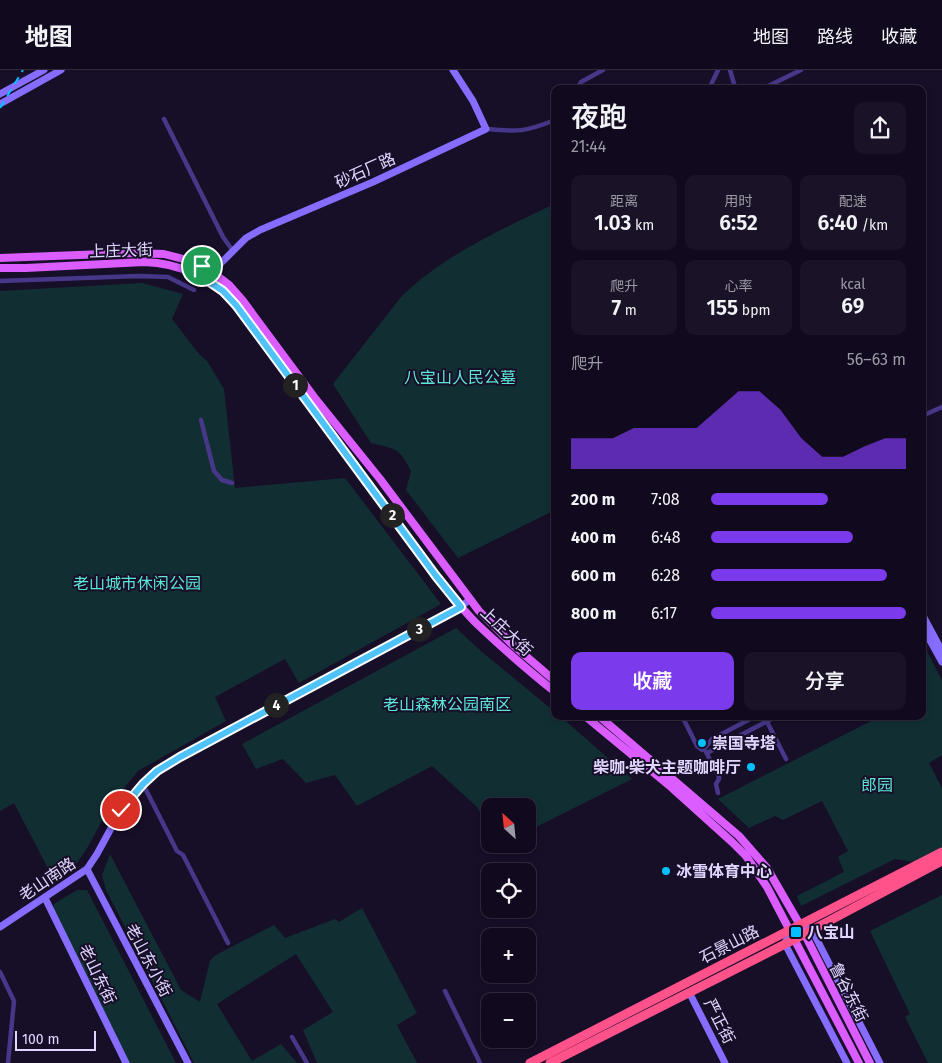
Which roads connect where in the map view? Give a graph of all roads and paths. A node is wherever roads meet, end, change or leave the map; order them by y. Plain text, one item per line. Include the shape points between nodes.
1 (44, 70) edge
2 (61, 70) edge
3 (453, 70) edge
4 (603, 70) edge
5 (718, 70) edge
6 (730, 70) edge
7 (801, 70) edge
8 (579, 85) edge
9 (711, 85) edge
10 (734, 85) edge
11 (770, 85) edge
12 (0, 94) edge
13 (0, 104) edge
14 (164, 119) dead end
15 (551, 122) edge
16 (486, 129) junction
17 (232, 251) junction
18 (0, 258) edge
19 (0, 268) edge
20 (212, 272) junction
21 (205, 279) junction
22 (0, 281) edge
23 (194, 290) dead end
24 (942, 407) edge
25 (926, 414) edge
26 (201, 420) dead end
27 (232, 483) dead end
28 (470, 599) junction
29 (461, 607) junction
30 (926, 621) edge
31 (926, 633) edge
32 (942, 651) edge
33 (942, 662) edge
34 (551, 678) edge
35 (551, 689) edge
36 (590, 720) edge
37 (604, 720) edge
38 (684, 720) edge
39 (748, 720) edge
40 (770, 720) edge
41 (767, 722) junction
42 (706, 751) junction
43 (786, 759) dead end
44 (143, 784) junction
45 (718, 793) dead end
46 (942, 852) edge
47 (942, 861) edge
48 (87, 869) junction
49 (45, 898) junction
50 (800, 925) junction
51 (0, 927) edge
52 (790, 930) junction
53 (808, 932) junction
54 (795, 939) junction
55 (228, 943) dead end
56 (785, 944) junction
57 (0, 972) edge
58 (445, 991) dead end
59 (689, 992) junction
60 (292, 1037) dead end
61 (857, 1062) edge
62 (8, 1063) edge
63 (126, 1063) edge
64 (188, 1063) edge
65 (307, 1063) edge
66 (480, 1063) edge
67 (530, 1063) edge
68 (550, 1063) edge
69 (725, 1063) edge
70 (847, 1063) edge
71 (870, 1063) edge
72 (880, 1063) edge

1 - 12 street
2 - 13 street
3 - 16 street
4 - 8 street
5 - 9 street
6 - 10 street
7 - 11 street
14 - 17 street
15 - 16 street via 515,132
16 - 17 street, 砂石厂路 via 260,230
17 - 20 street, 砂石厂路
18 - 20 main road, 上庄大街 via 164,254
19 - 21 main road, 上庄大街 via 153,262 173,265
20 - 21 street, 砂石厂路
20 - 28 main road, 上庄大街 via 243,301
21 - 29 main road, 上庄大街 via 236,305
22 - 23 street via 139,276 168,278
24 - 25 street
26 - 27 street via 214,471 222,480
28 - 29 street, 老山南路
28 - 34 main road, 上庄大街 via 512,645
29 - 35 main road, 上庄大街
29 - 44 street, 老山南路 via 180,757
30 - 32 street
31 - 33 street
36 - 52 main road via 671,787 746,856
37 - 50 main road via 754,851
38 - 42 street via 697,746
39 - 42 street via 712,739
40 - 41 street
41 - 42 street
41 - 43 street
42 - 45 street via 720,780 716,784
44 - 48 street, 老山南路 via 121,810
44 - 55 street
46 - 50 highway, 石景山路
47 - 53 highway, 石景山路
48 - 49 street, 老山南路
48 - 64 street, 老山东小街
49 - 51 street, 老山南路
49 - 63 street, 老山东街
50 - 52 highway, 石景山路
50 - 53 main road
52 - 54 main road
52 - 56 street
52 - 67 highway, 石景山路
53 - 54 highway, 石景山路
53 - 71 main road, 鲁谷东街
53 - 72 street
54 - 56 highway, 石景山路
54 - 61 main road, 鲁谷东街
56 - 59 highway, 石景山路
56 - 70 street
57 - 62 street via 14,1000
58 - 66 street
59 - 68 highway, 石景山路
59 - 69 street, 严正街
60 - 65 street

